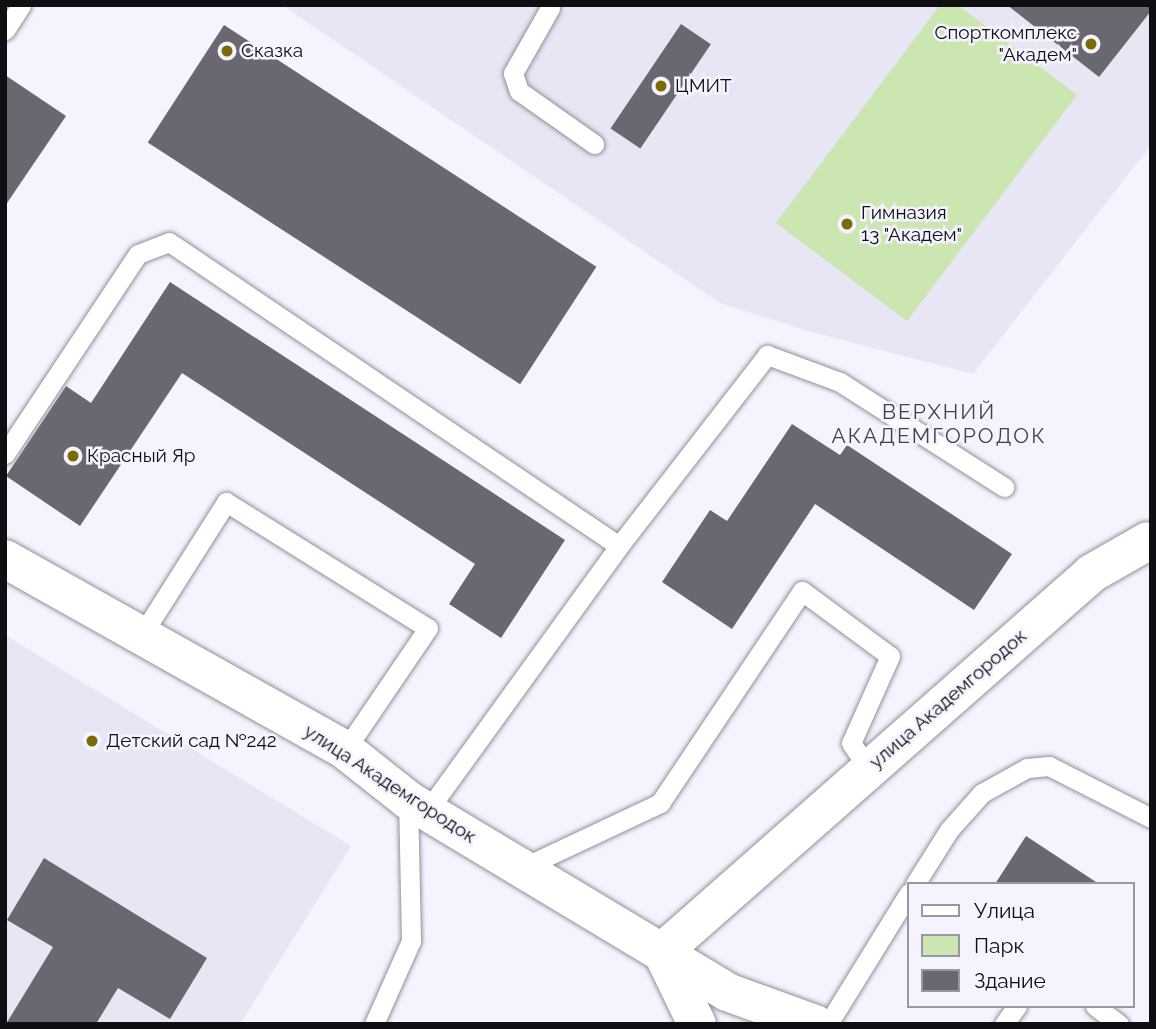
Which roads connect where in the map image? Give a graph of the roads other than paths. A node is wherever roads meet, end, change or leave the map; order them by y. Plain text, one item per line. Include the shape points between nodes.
1 (21, 5) edge
2 (549, 6) edge
3 (5, 30) edge
4 (594, 144) dead end
5 (5, 454) edge
6 (1004, 487) dead end
7 (1149, 541) dead end
8 (619, 546) junction
9 (5, 559) edge
10 (143, 633) junction
11 (345, 750) junction
12 (869, 769) junction
13 (417, 806) junction
14 (1151, 818) edge
15 (522, 868) junction
16 (916, 882) edge
17 (908, 895) edge
18 (662, 952) junction
19 (1016, 1008) edge
20 (1098, 1008) edge
21 (374, 1024) edge
22 (697, 1024) edge
23 (815, 1024) edge
24 (828, 1024) edge
25 (1004, 1024) edge
26 (1119, 1024) edge

1 - 3 lane
2 - 4 lane via 513,73 519,91
5 - 8 lane via 138,254 169,242
6 - 8 lane via 840,382 767,355
7 - 12 street, улица Академгородок via 1092,573
8 - 13 lane
9 - 10 street, улица Академгородок
10 - 11 street, улица Академгородок
10 - 11 lane via 226,502 428,628
11 - 13 street, улица Академгородок
12 - 15 lane via 851,743 891,656 802,591 660,803
12 - 18 street, улица Академгородок
13 - 15 street, улица Академгородок
13 - 21 lane via 411,941
14 - 16 lane via 1049,766 1027,768 982,793 948,830
15 - 18 street, улица Академгородок
17 - 24 lane
18 - 22 street
18 - 23 street, улица Академгородок via 727,992
19 - 25 lane
20 - 26 lane

